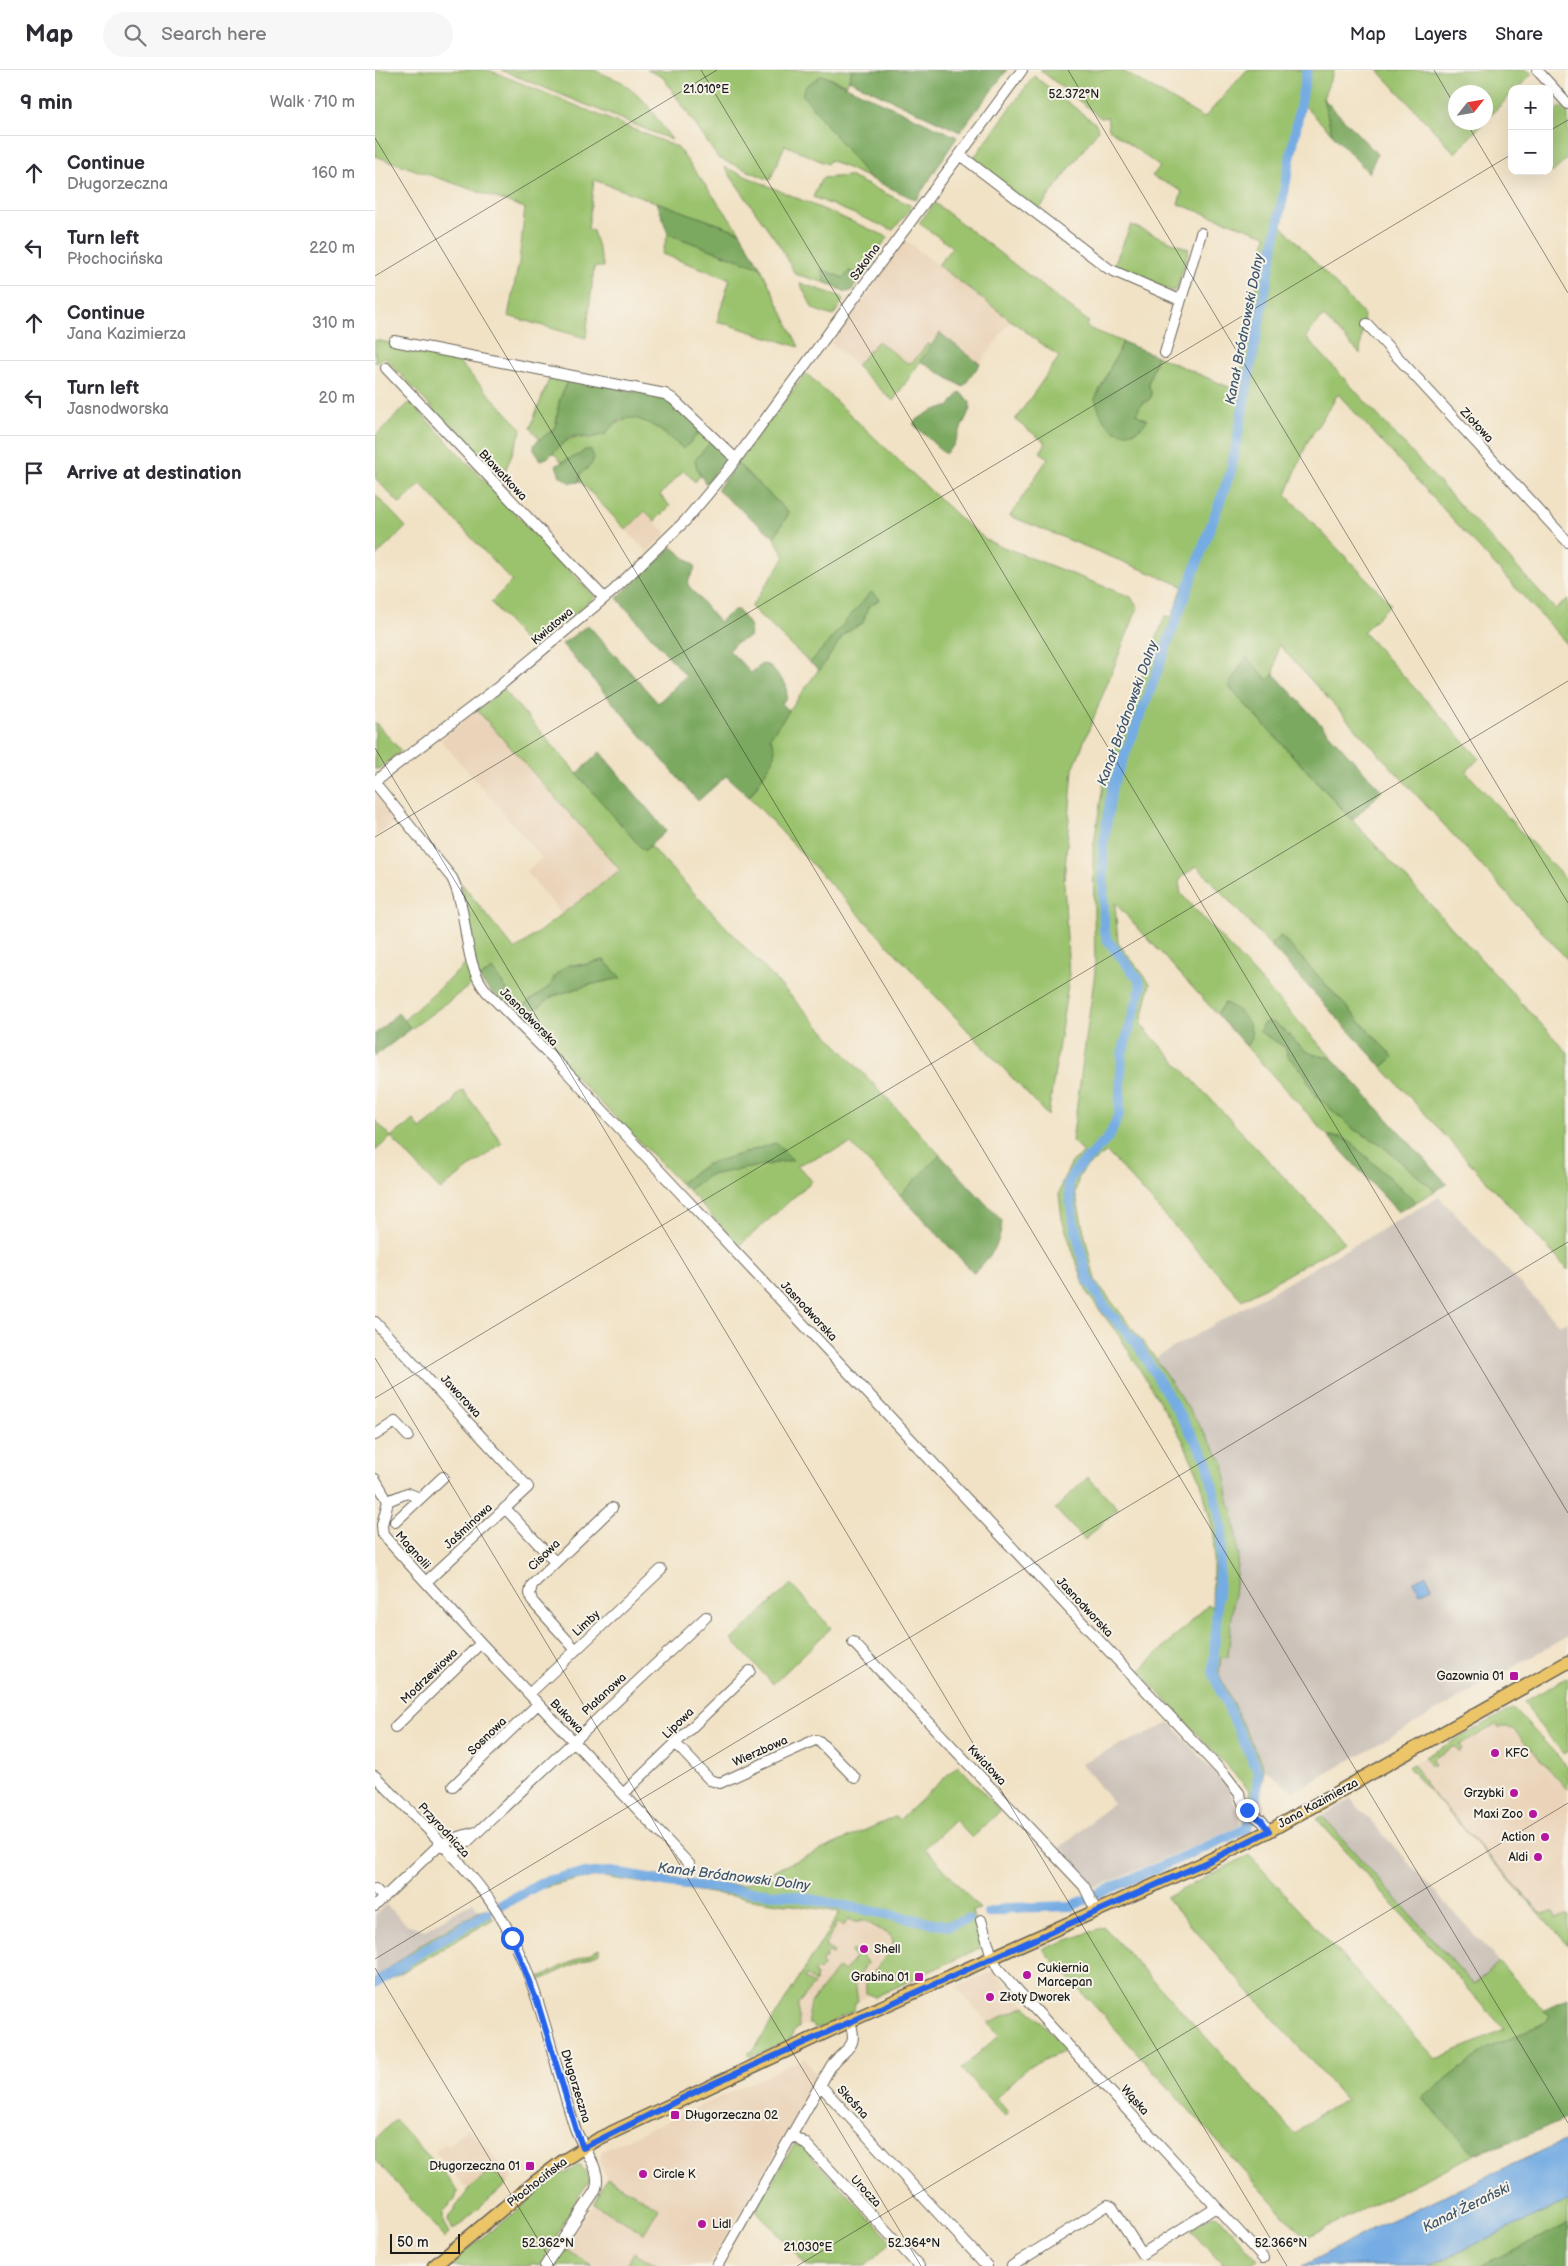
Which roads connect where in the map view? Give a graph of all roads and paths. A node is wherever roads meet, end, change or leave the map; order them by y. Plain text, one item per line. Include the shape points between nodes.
1 (1022, 70) edge
2 (1537, 70) edge
3 (1568, 104) edge
4 (960, 155) junction
5 (1201, 233) dead end
6 (1180, 300) junction
7 (1367, 324) dead end
8 (394, 341) dead end
9 (1165, 353) dead end
10 (386, 368) dead end
11 (736, 459) junction
12 (728, 470) joint
13 (1568, 542) edge
14 (604, 598) junction
15 (375, 782) edge
16 (375, 1322) edge
17 (375, 1436) edge
18 (408, 1436) dead end
19 (443, 1477) dead end
20 (375, 1479) edge
21 (528, 1488) joint
22 (420, 1498) junction
23 (388, 1501) junction
24 (505, 1508) junction
25 (612, 1508) dead end
26 (395, 1522) dead end
27 (555, 1562) junction
28 (661, 1570) dead end
29 (426, 1582) junction
30 (705, 1616) dead end
31 (853, 1642) dead end
32 (481, 1643) junction
33 (576, 1650) junction
34 (1568, 1662) edge
35 (750, 1671) dead end
36 (529, 1694) junction
37 (538, 1704) junction
38 (395, 1727) dead end
39 (573, 1741) junction
40 (675, 1743) junction
41 (375, 1776) edge
42 (855, 1778) dead end
43 (453, 1786) dead end
44 (623, 1794) junction
45 (1269, 1831) junction
46 (477, 1832) junction
47 (441, 1845) junction
48 (452, 1856) junction
49 (690, 1865) dead end
50 (375, 1889) edge
51 (384, 1898) junction
52 (492, 1904) joint
53 (375, 1906) edge
54 (1096, 1911) junction
55 (981, 1920) dead end
56 (992, 1957) junction
57 (867, 2013) joint
58 (850, 2021) junction
59 (821, 2086) junction
60 (793, 2136) junction
61 (583, 2148) junction
62 (1216, 2207) junction
63 (1263, 2258) dead end
64 (434, 2266) edge
65 (545, 2266) edge
66 (717, 2266) edge
67 (919, 2266) edge
68 (987, 2266) edge
69 (1012, 2266) edge

1 - 4 street, Szkolna
2 - 3 street
4 - 6 street via 1109,269
4 - 11 street, Szkolna
5 - 6 street
6 - 9 street
7 - 13 street, Ziołowa
8 - 11 street via 665,394
10 - 14 street, Bławatkowa
11 - 12 street, Szkolna
12 - 14 street, Kwiatowa via 685,521
14 - 15 street, Kwiatowa via 503,683
15 - 45 street, Jasnodworska via 452,878 460,900 474,974 487,992 585,1091 1225,1775 1247,1810
16 - 21 street, Jaworowa
17 - 18 street via 395,1422
19 - 22 street
20 - 23 street
21 - 24 street, Jaśminowa
22 - 23 street via 407,1493
22 - 26 street
23 - 29 street, Magnolii via 383,1535
24 - 27 street
24 - 29 street, Jaśminowa
25 - 27 street, Cisowa
27 - 33 street, Cisowa via 535,1580 530,1594 537,1609
28 - 33 street, Limby
29 - 32 street, Bukowa
30 - 39 street, Platanowa
31 - 54 street, Kwiatowa via 1084,1886
32 - 36 street, Bukowa
32 - 38 street, Modrzewiowa
33 - 36 street, Limby
34 - 45 main road, Jana Kazimierza
35 - 40 street, Lipowa
36 - 37 street, Bukowa
37 - 39 street, Bukowa
37 - 43 street, Sosnowa
39 - 44 street, Bukowa
39 - 46 street, Platanowa
40 - 42 street, Wierzbowa via 710,1780 720,1783 815,1740
40 - 44 street, Lipowa
41 - 47 street, Przyrodnicza
44 - 49 street, Bukowa
45 - 54 main road, Jana Kazimierza
46 - 47 street, Platanowa
46 - 48 street, Platanowa
47 - 48 street, Przyrodnicza
47 - 51 street, Platanowa
48 - 52 street, Przyrodnicza
50 - 51 street
51 - 53 street, Platanowa
52 - 61 street, Długorzeczna via 526,1970
54 - 56 main road, Jana Kazimierza
55 - 56 street
56 - 57 main road, Jana Kazimierza
56 - 62 street, Wąska via 999,1970
57 - 58 main road, Płochocińska
58 - 59 street via 854,2041 836,2060
58 - 61 main road, Płochocińska via 703,2088
59 - 60 street, Skośna
59 - 68 street, Skośna
60 - 66 street, Skośna
60 - 67 street, Urocza via 805,2144
61 - 64 main road, Płochocińska via 535,2182
61 - 65 street, Długorzeczna via 597,2174 597,2186
62 - 63 street, Wąska
62 - 69 street via 1143,2254 1108,2205

